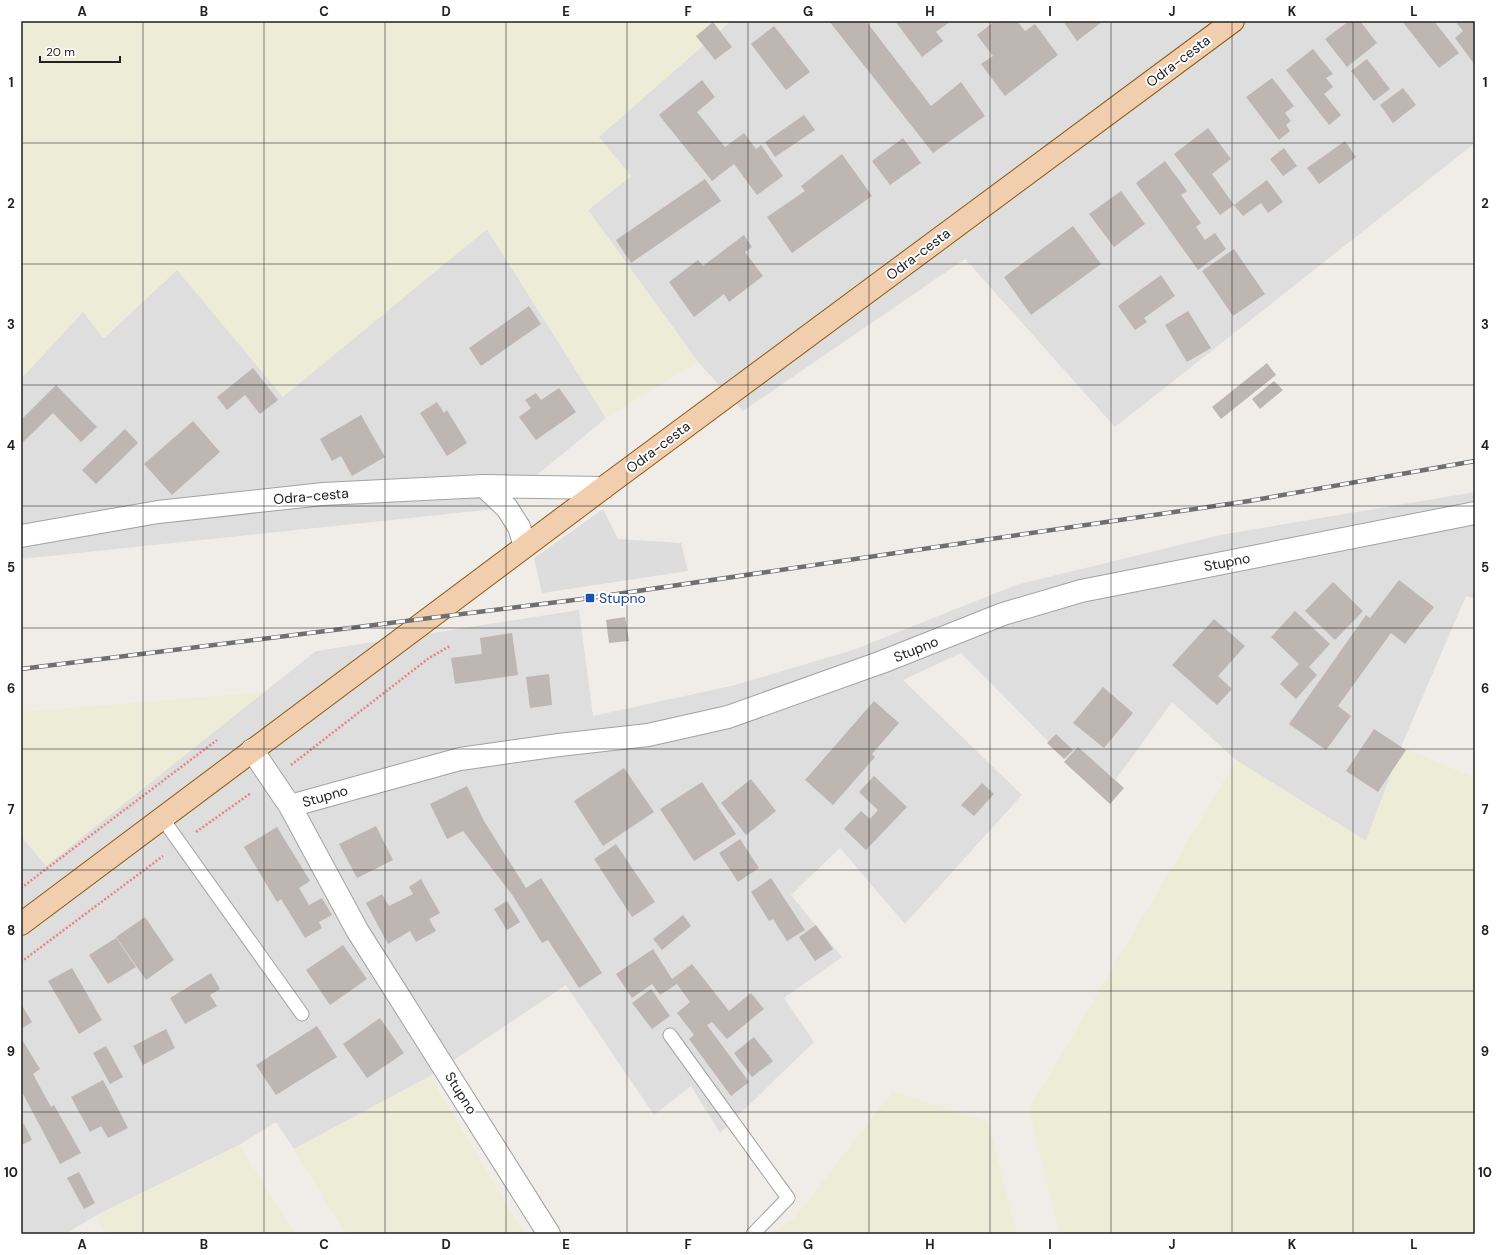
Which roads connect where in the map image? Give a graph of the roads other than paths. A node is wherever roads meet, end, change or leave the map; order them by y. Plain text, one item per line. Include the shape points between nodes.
1 (1233, 21) edge
2 (484, 486) junction
3 (603, 488) junction
4 (1475, 513) edge
5 (21, 536) edge
6 (525, 546) junction
7 (252, 750) junction
8 (290, 806) junction
9 (162, 818) junction
10 (21, 924) edge
11 (302, 1014) dead end
12 (670, 1035) dead end
13 (549, 1234) edge
14 (753, 1234) edge

1 - 3 main road, Odra-cesta
2 - 3 street, Odra-cesta
2 - 5 street, Odra-cesta via 323,494 158,512
2 - 6 street via 507,508 520,527
3 - 6 main road, Odra-cesta
4 - 8 street, Stupno via 1081,590 1003,614 882,662 728,717 648,735 460,758
6 - 7 main road, Odra-cesta
7 - 8 street, Stupno
7 - 9 main road
8 - 13 street, Stupno via 357,930
9 - 10 main road
9 - 11 lane
12 - 14 lane via 788,1198

